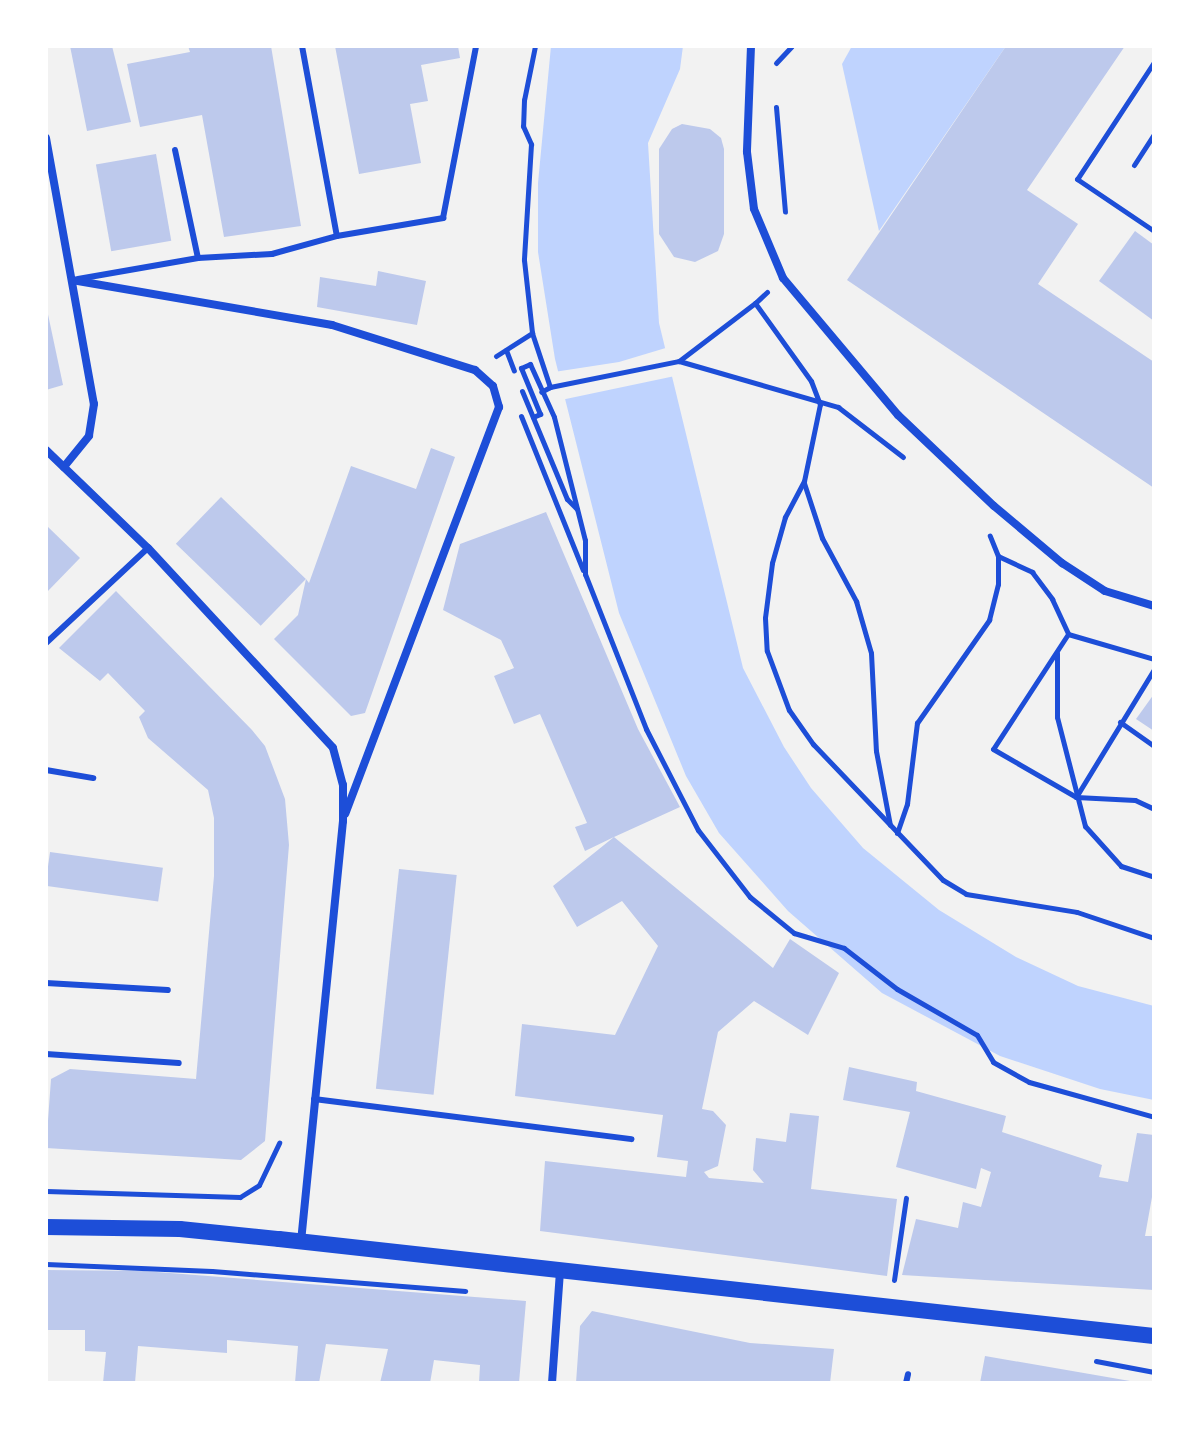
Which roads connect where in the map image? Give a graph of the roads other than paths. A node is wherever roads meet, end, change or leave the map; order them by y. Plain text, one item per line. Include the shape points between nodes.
1 (302, 46) edge
2 (476, 46) edge
3 (751, 46) edge
4 (46, 138) edge
5 (175, 150) dead end
6 (337, 236) junction
7 (198, 258) junction
8 (72, 280) junction
9 (46, 450) edge
10 (64, 467) junction
11 (148, 548) junction
12 (1154, 606) edge
13 (46, 643) edge
14 (46, 770) edge
15 (93, 778) dead end
16 (343, 821) junction
17 (46, 983) edge
18 (168, 990) dead end
19 (46, 1054) edge
20 (179, 1063) dead end
21 (314, 1099) junction
22 (631, 1139) dead end
23 (46, 1227) edge
24 (301, 1241) junction
25 (560, 1271) junction
26 (1154, 1336) edge
27 (908, 1374) dead end
28 (552, 1383) edge
29 (906, 1383) edge

1 - 6 lane
2 - 6 lane via 443,218
3 - 12 street via 747,152 754,209 783,278 898,415 994,506 1105,591
4 - 8 street
5 - 7 lane
6 - 7 lane via 272,254
7 - 8 lane
8 - 10 street via 94,404 89,436
8 - 16 street via 332,325 475,370 493,386 499,407
9 - 10 street
10 - 11 street
11 - 13 lane
11 - 16 street via 333,748 343,785
14 - 15 lane
16 - 21 street
17 - 18 lane
19 - 20 lane
21 - 22 lane
21 - 24 street
23 - 24 main road via 180,1229
24 - 25 main road
25 - 26 main road
25 - 28 street
27 - 29 lane

